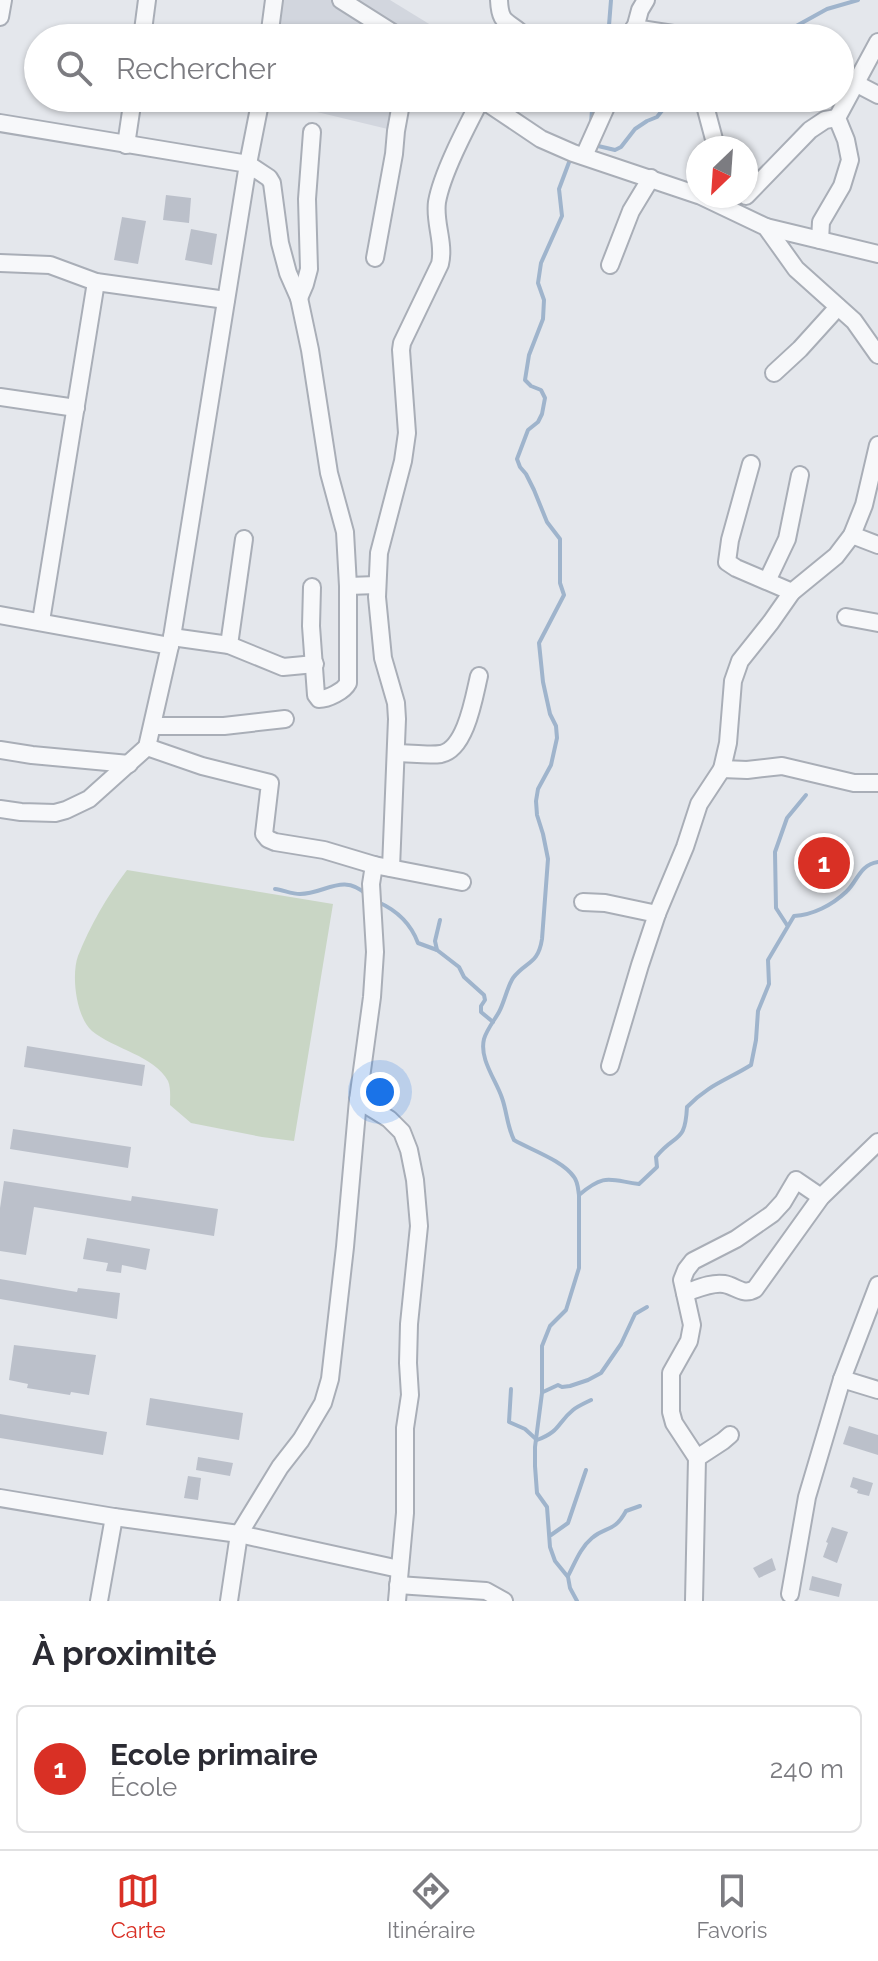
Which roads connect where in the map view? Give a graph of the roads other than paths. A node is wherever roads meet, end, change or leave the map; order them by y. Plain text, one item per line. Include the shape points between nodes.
1 (3, 0) edge
2 (147, 0) edge
3 (274, 0) edge
4 (341, 0) edge
5 (499, 0) edge
6 (646, 0) edge
7 (0, 17) edge
8 (144, 24) edge
9 (271, 24) edge
10 (379, 24) edge
11 (508, 24) edge
12 (636, 24) edge
13 (878, 42) edge
14 (857, 84) junction
15 (854, 89) edge
16 (878, 95) edge
17 (131, 112) edge
18 (258, 112) edge
19 (400, 112) edge
20 (474, 112) edge
21 (511, 112) edge
22 (604, 112) edge
23 (707, 112) edge
24 (841, 112) edge
25 (837, 118) junction
26 (0, 123) edge
27 (312, 132) dead end
28 (713, 136) edge
29 (126, 145) junction
30 (584, 156) junction
31 (248, 164) junction
32 (651, 178) junction
33 (758, 184) edge
34 (686, 190) edge
35 (727, 208) edge
36 (731, 210) joint
37 (766, 227) junction
38 (820, 240) junction
39 (878, 254) edge
40 (375, 258) dead end
41 (0, 263) edge
42 (610, 265) dead end
43 (96, 282) junction
44 (299, 298) junction
45 (226, 300) junction
46 (838, 307) junction
47 (878, 355) edge
48 (774, 373) dead end
49 (0, 397) edge
50 (76, 408) junction
51 (878, 445) edge
52 (751, 464) dead end
53 (800, 475) dead end
54 (852, 535) junction
55 (244, 539) dead end
56 (878, 545) edge
57 (767, 581) junction
58 (377, 585) junction
59 (348, 586) junction
60 (312, 587) dead end
61 (792, 592) junction
62 (0, 615) edge
63 (846, 617) dead end
64 (41, 621) junction
65 (878, 623) edge
66 (171, 642) junction
67 (229, 645) junction
68 (315, 664) junction
69 (479, 676) dead end
70 (285, 719) dead end
71 (153, 726) junction
72 (147, 747) junction
73 (0, 750) edge
74 (396, 753) junction
75 (129, 764) junction
76 (722, 769) junction
77 (878, 783) edge
78 (0, 809) edge
79 (374, 865) junction
80 (391, 868) junction
81 (462, 882) dead end
82 (583, 902) dead end
83 (657, 914) junction
84 (610, 1066) dead end
85 (358, 1100) junction
86 (878, 1142) edge
87 (821, 1197) junction
88 (878, 1285) edge
89 (685, 1293) junction
90 (842, 1379) junction
91 (878, 1390) edge
92 (730, 1435) dead end
93 (697, 1458) junction
94 (0, 1498) edge
95 (114, 1517) junction
96 (239, 1534) junction
97 (398, 1585) edge
98 (790, 1594) dead end
99 (99, 1601) edge
100 (229, 1601) edge
101 (504, 1601) edge
102 (694, 1601) edge

1 - 7 street
2 - 8 street
3 - 9 street
4 - 10 street
5 - 11 street via 499,14
6 - 12 street
13 - 14 street
14 - 15 street
14 - 16 street
17 - 29 street
18 - 31 street
19 - 40 street
20 - 58 street via 437,202 440,264 402,343 407,433 379,553
21 - 30 street via 541,139
22 - 30 street
23 - 28 street
24 - 25 street
25 - 33 street via 810,130
25 - 38 street via 850,160 821,222
26 - 29 street
27 - 44 street via 309,269
29 - 31 street
30 - 32 street
31 - 44 street via 272,183 280,243
31 - 45 street
32 - 34 street
32 - 42 street via 631,211
35 - 36 street
36 - 37 street
37 - 38 street
37 - 46 street via 796,269
38 - 39 street
41 - 43 street via 50,265
43 - 45 street
43 - 50 street
44 - 59 street via 329,473 345,532
45 - 66 street
46 - 47 street
46 - 48 street
49 - 50 street
50 - 64 street
51 - 54 street
52 - 57 street via 727,562
53 - 57 street via 787,539
54 - 56 street
54 - 61 street via 836,556
55 - 67 street
57 - 61 street
58 - 59 street
58 - 74 street via 383,658 396,703
59 - 68 street via 347,687 319,699
60 - 68 street
61 - 76 street via 736,671
62 - 64 street
63 - 65 street
64 - 66 street
66 - 67 street
66 - 71 street
67 - 68 street via 283,667
69 - 74 street via 454,747 443,754
70 - 71 street
71 - 72 street
72 - 75 street
72 - 79 street via 270,783 264,834 268,839
73 - 75 street
74 - 80 street
75 - 78 street via 89,799 66,810
76 - 77 street via 782,766 854,783
76 - 83 street via 699,804
79 - 80 street
79 - 85 street via 372,997
80 - 81 street
82 - 83 street
83 - 84 street
85 - 96 street via 330,1379 316,1415
85 - 97 street via 402,1132 415,1180 419,1226 409,1324
86 - 87 street
87 - 89 street via 755,1289 743,1292 713,1284
87 - 89 street via 795,1181 760,1224 693,1261 682,1280
88 - 90 street
89 - 93 street via 692,1325 671,1373 671,1412
90 - 91 street
90 - 98 street via 807,1497
92 - 93 street
93 - 102 street
94 - 95 street
95 - 96 street
95 - 99 street
96 - 97 street
96 - 100 street
97 - 101 street via 486,1591

